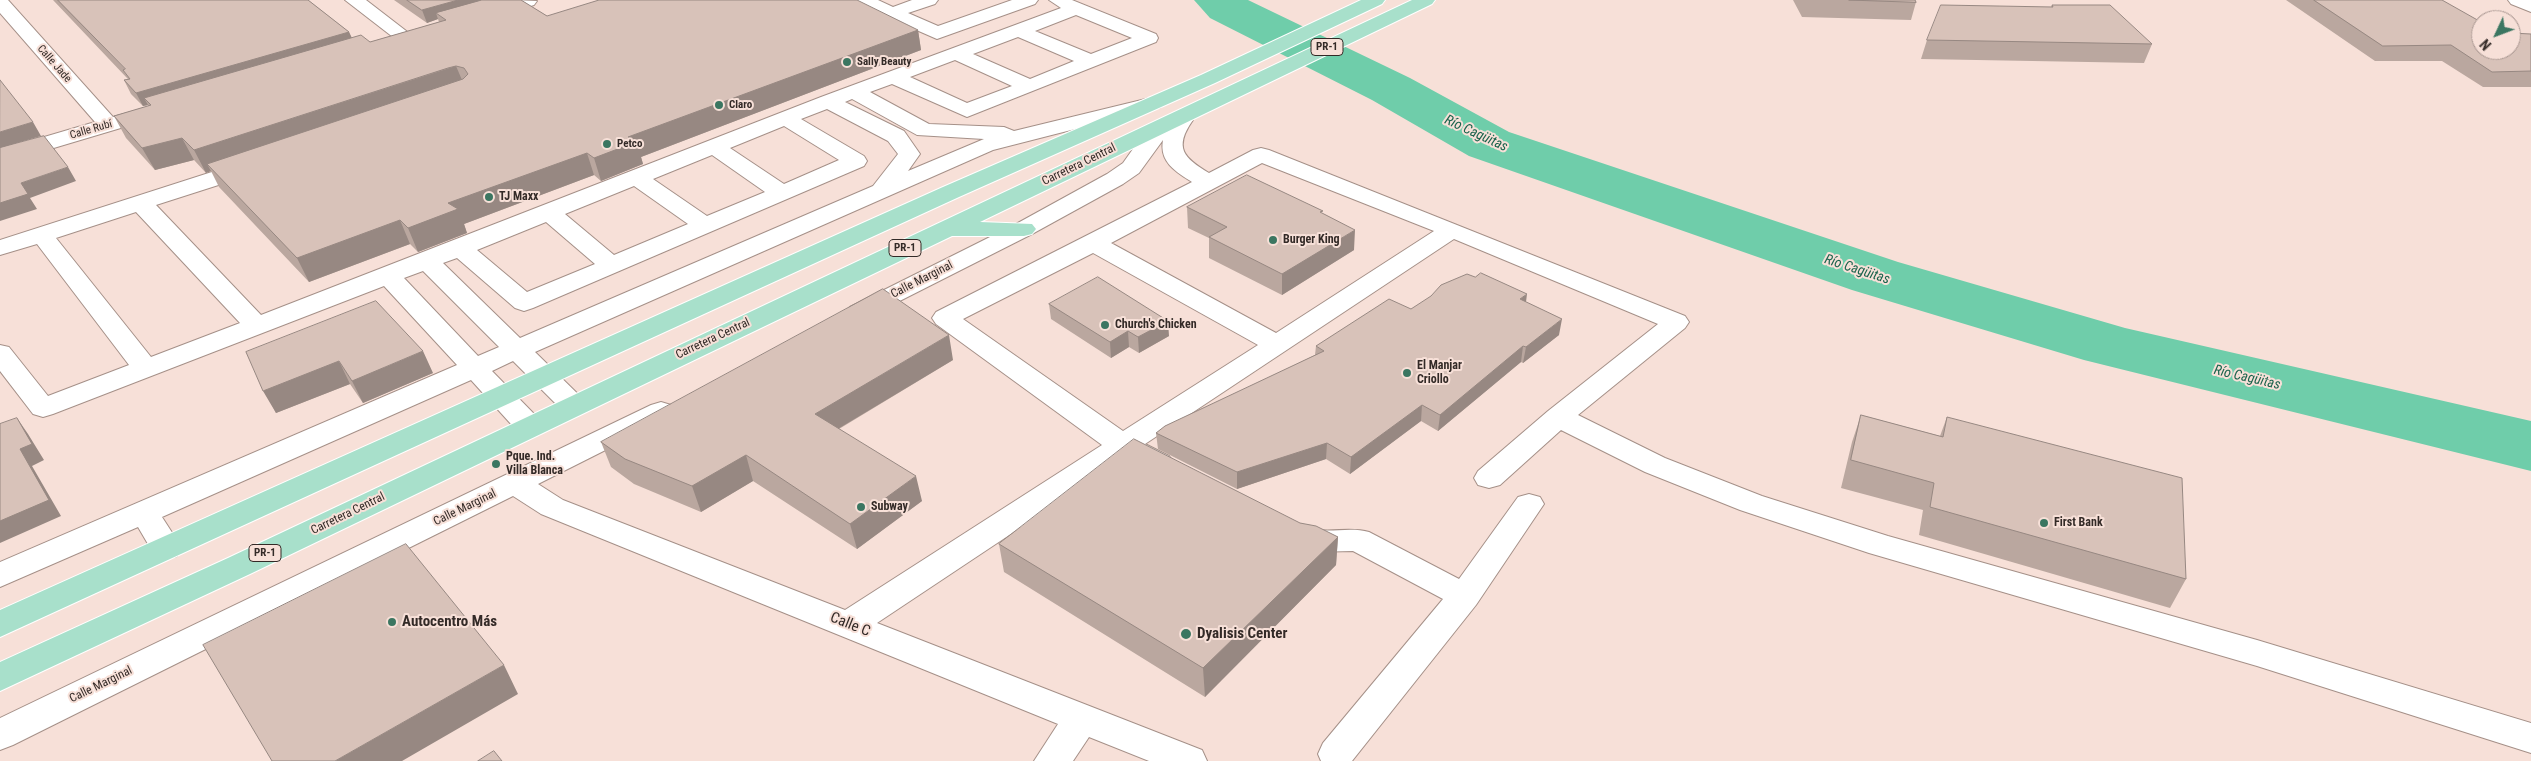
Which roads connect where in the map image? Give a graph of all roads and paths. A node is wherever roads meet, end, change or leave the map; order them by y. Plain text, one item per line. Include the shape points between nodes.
1 (354, 0) edge
2 (864, 0) edge
3 (929, 0) edge
4 (1029, 0) edge
5 (1376, 0) edge
6 (528, 1) edge
7 (0, 2) edge
8 (1421, 2) edge
9 (1067, 4) edge
10 (892, 13) junction
11 (471, 18) edge
12 (1020, 31) junction
13 (386, 43) edge
14 (957, 54) junction
15 (1092, 62) junction
16 (893, 77) junction
17 (1030, 86) junction
18 (854, 92) junction
19 (828, 101) junction
20 (1154, 103) junction
21 (1206, 104) junction
22 (176, 106) edge
23 (785, 118) junction
24 (1177, 123) junction
25 (109, 125) junction
26 (1030, 134) junction
27 (713, 146) junction
28 (0, 158) edge
29 (274, 159) edge
30 (636, 177) junction
31 (1210, 183) junction
32 (880, 191) junction
33 (782, 192) junction
34 (142, 204) junction
35 (548, 212) junction
36 (704, 225) junction
37 (1024, 229) junction
38 (942, 230) junction
39 (1452, 230) junction
40 (42, 235) junction
41 (1093, 243) junction
42 (0, 248) edge
43 (460, 248) junction
44 (427, 261) junction
45 (612, 266) junction
46 (387, 275) junction
47 (838, 322) edge
48 (257, 326) junction
49 (1278, 345) junction
50 (516, 348) junction
51 (0, 353) edge
52 (146, 369) junction
53 (472, 369) junction
54 (543, 377) junction
55 (501, 396) junction
56 (681, 401) edge
57 (574, 406) junction
58 (1558, 417) junction
59 (530, 427) junction
60 (1124, 446) junction
61 (1186, 477) edge
62 (1489, 478) dead end
63 (515, 483) junction
64 (1529, 504) dead end
65 (144, 512) junction
66 (1275, 523) edge
67 (166, 548) junction
68 (0, 575) edge
69 (1464, 596) junction
70 (0, 624) edge
71 (848, 625) junction
72 (0, 677) edge
73 (1083, 717) junction
74 (0, 735) edge
75 (2531, 738) edge
76 (1336, 754) dead end
77 (1052, 761) edge
78 (1189, 761) edge

1 - 13 street via 414,34
2 - 10 street
3 - 10 street
4 - 10 street via 937,33
5 - 20 main road, Carretera Central / PR-1
6 - 11 street
7 - 25 street, Calle Jade
8 - 21 main road, Carretera Central / PR-1
9 - 12 street
9 - 15 street via 1149,38
12 - 14 street
12 - 15 street
14 - 16 street
14 - 17 street
15 - 17 street
16 - 17 street via 967,111
16 - 18 street
18 - 19 street
18 - 26 street via 924,130
19 - 23 street
19 - 32 street via 896,136 909,154
20 - 26 street
20 - 54 main road, Carretera Central / PR-1
21 - 24 street, Calle Marginal
21 - 38 main road, Carretera Central / PR-1
22 - 25 street, Calle Rubí
23 - 27 street
23 - 33 street via 856,161
24 - 31 street via 1172,150 1179,164
24 - 37 street, Calle Marginal via 1153,137 1131,168
25 - 28 street, Calle Rubí
26 - 32 street via 985,145
27 - 30 street
27 - 33 street
29 - 34 street
30 - 35 street
30 - 36 street
31 - 39 street via 1261,155
31 - 41 street
32 - 50 street
33 - 36 street
34 - 40 street
34 - 48 street
35 - 43 street
35 - 45 street
36 - 45 street
37 - 38 main road
37 - 47 street, Calle Marginal
38 - 57 main road, Carretera Central / PR-1
39 - 49 street
39 - 58 street via 1676,322
40 - 42 street
40 - 52 street
41 - 49 street
41 - 60 street via 945,318
43 - 44 street
43 - 45 street via 524,303
44 - 46 street
44 - 50 street
46 - 48 street
46 - 53 street
48 - 52 street
49 - 60 street
50 - 53 street
50 - 54 street
51 - 52 street via 43,408
53 - 55 street
53 - 65 street
54 - 55 main road, Carretera Central / PR-1
54 - 57 street
55 - 59 street
55 - 67 main road, Carretera Central / PR-1
56 - 63 street, Calle Marginal
57 - 59 main road, Carretera Central / PR-1
58 - 62 street
58 - 75 street via 1655,465 1751,503 1880,545 2257,653
59 - 72 main road, Carretera Central / PR-1
60 - 61 street
60 - 71 street
63 - 71 street, Calle C via 552,507
63 - 74 street, Calle Marginal
64 - 69 street
65 - 67 street
65 - 68 street
66 - 69 street via 1310,541 1358,540
67 - 70 main road, Carretera Central / PR-1
69 - 76 street
71 - 73 street, Calle C
73 - 77 street
73 - 78 street, Calle C

